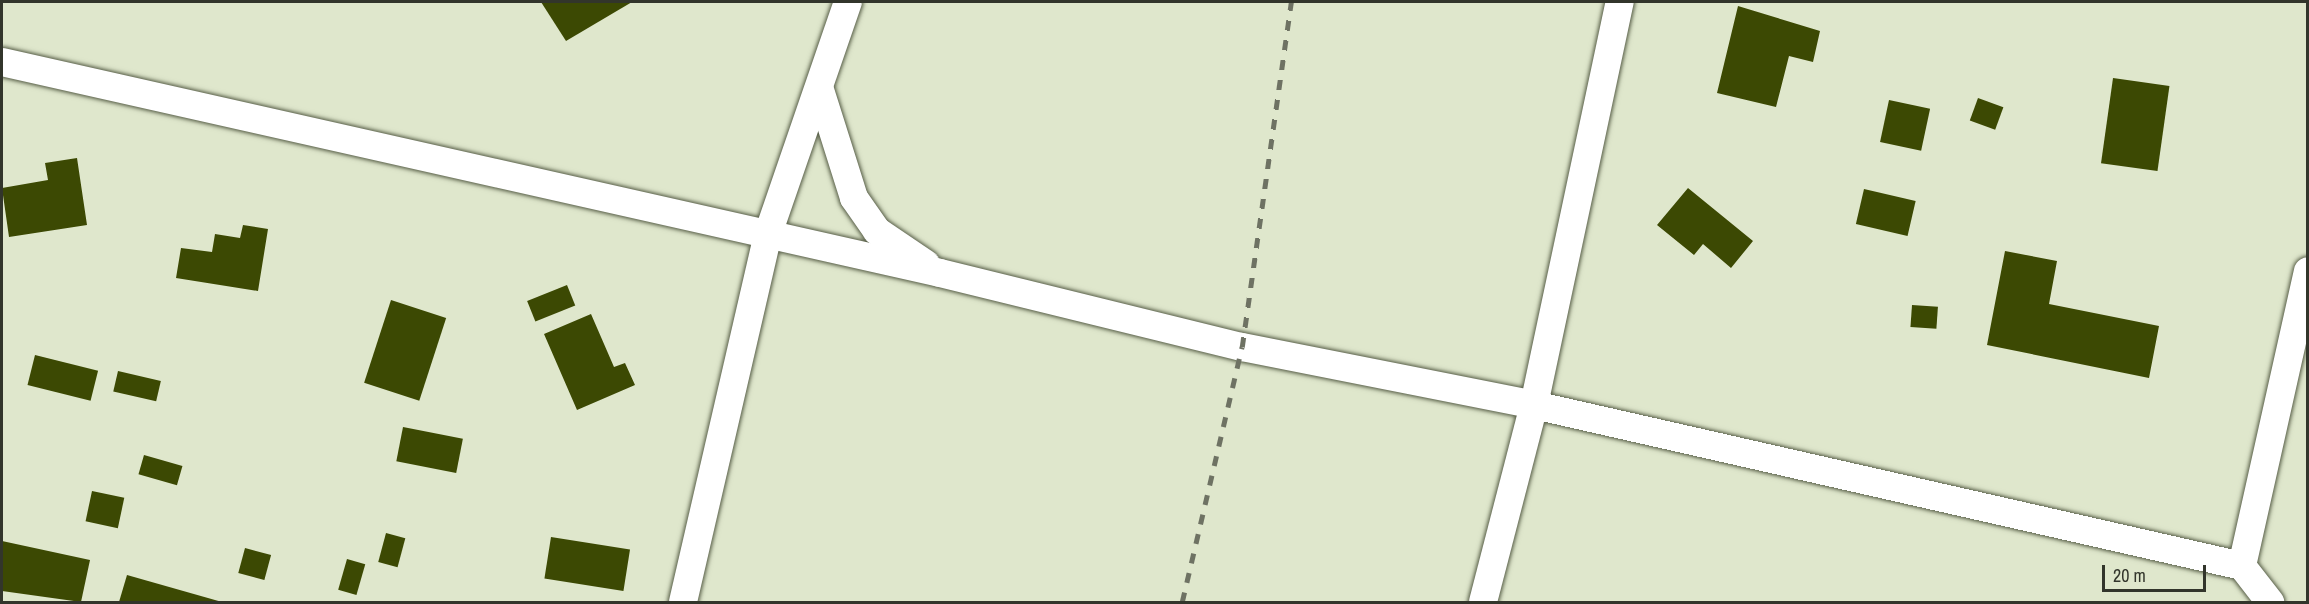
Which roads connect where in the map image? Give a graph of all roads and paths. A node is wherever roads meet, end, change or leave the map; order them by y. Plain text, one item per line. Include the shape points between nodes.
1 (849, 2) edge
2 (1620, 2) edge
3 (2, 62) edge
4 (820, 90) junction
5 (768, 234) junction
6 (2307, 271) edge
7 (940, 273) junction
8 (1534, 405) junction
9 (2242, 566) junction
10 (683, 603) edge
11 (1483, 603) edge
12 (2270, 603) edge

1 - 4 street
2 - 8 street
3 - 5 street
4 - 5 street
4 - 7 street via 854,198 878,231
5 - 7 street
5 - 10 street
6 - 9 street
7 - 8 street via 1242,347
8 - 9 street
8 - 11 street
9 - 12 street

